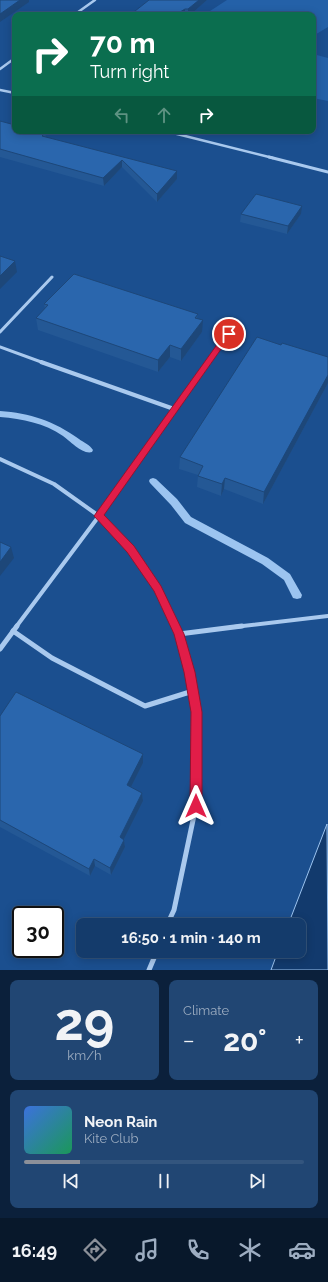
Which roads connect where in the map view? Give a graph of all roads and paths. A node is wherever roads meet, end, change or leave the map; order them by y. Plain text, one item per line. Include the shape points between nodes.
1 (95, 0) edge
2 (78, 12) edge
3 (12, 60) edge
4 (0, 69) edge
5 (0, 90) edge
6 (12, 92) edge
7 (177, 134) edge
8 (328, 172) edge
9 (52, 277) dead end
10 (0, 332) edge
11 (229, 334) dead end
12 (0, 347) edge
13 (174, 409) junction
14 (0, 459) edge
15 (99, 516) junction
16 (328, 616) edge
17 (13, 631) junction
18 (179, 634) junction
19 (0, 649) edge
20 (193, 690) junction
21 (170, 918) edge
22 (154, 958) edge
23 (149, 970) edge

1 - 2 street
3 - 4 street
5 - 6 street
7 - 8 street
9 - 10 street
11 - 13 street
12 - 13 street
13 - 15 street
14 - 15 street via 54,484
15 - 17 street
15 - 18 street via 131,549 153,582
16 - 18 street
17 - 19 street
17 - 20 street via 52,658 145,706
18 - 20 street
20 - 21 street via 196,712 196,806
22 - 23 street

